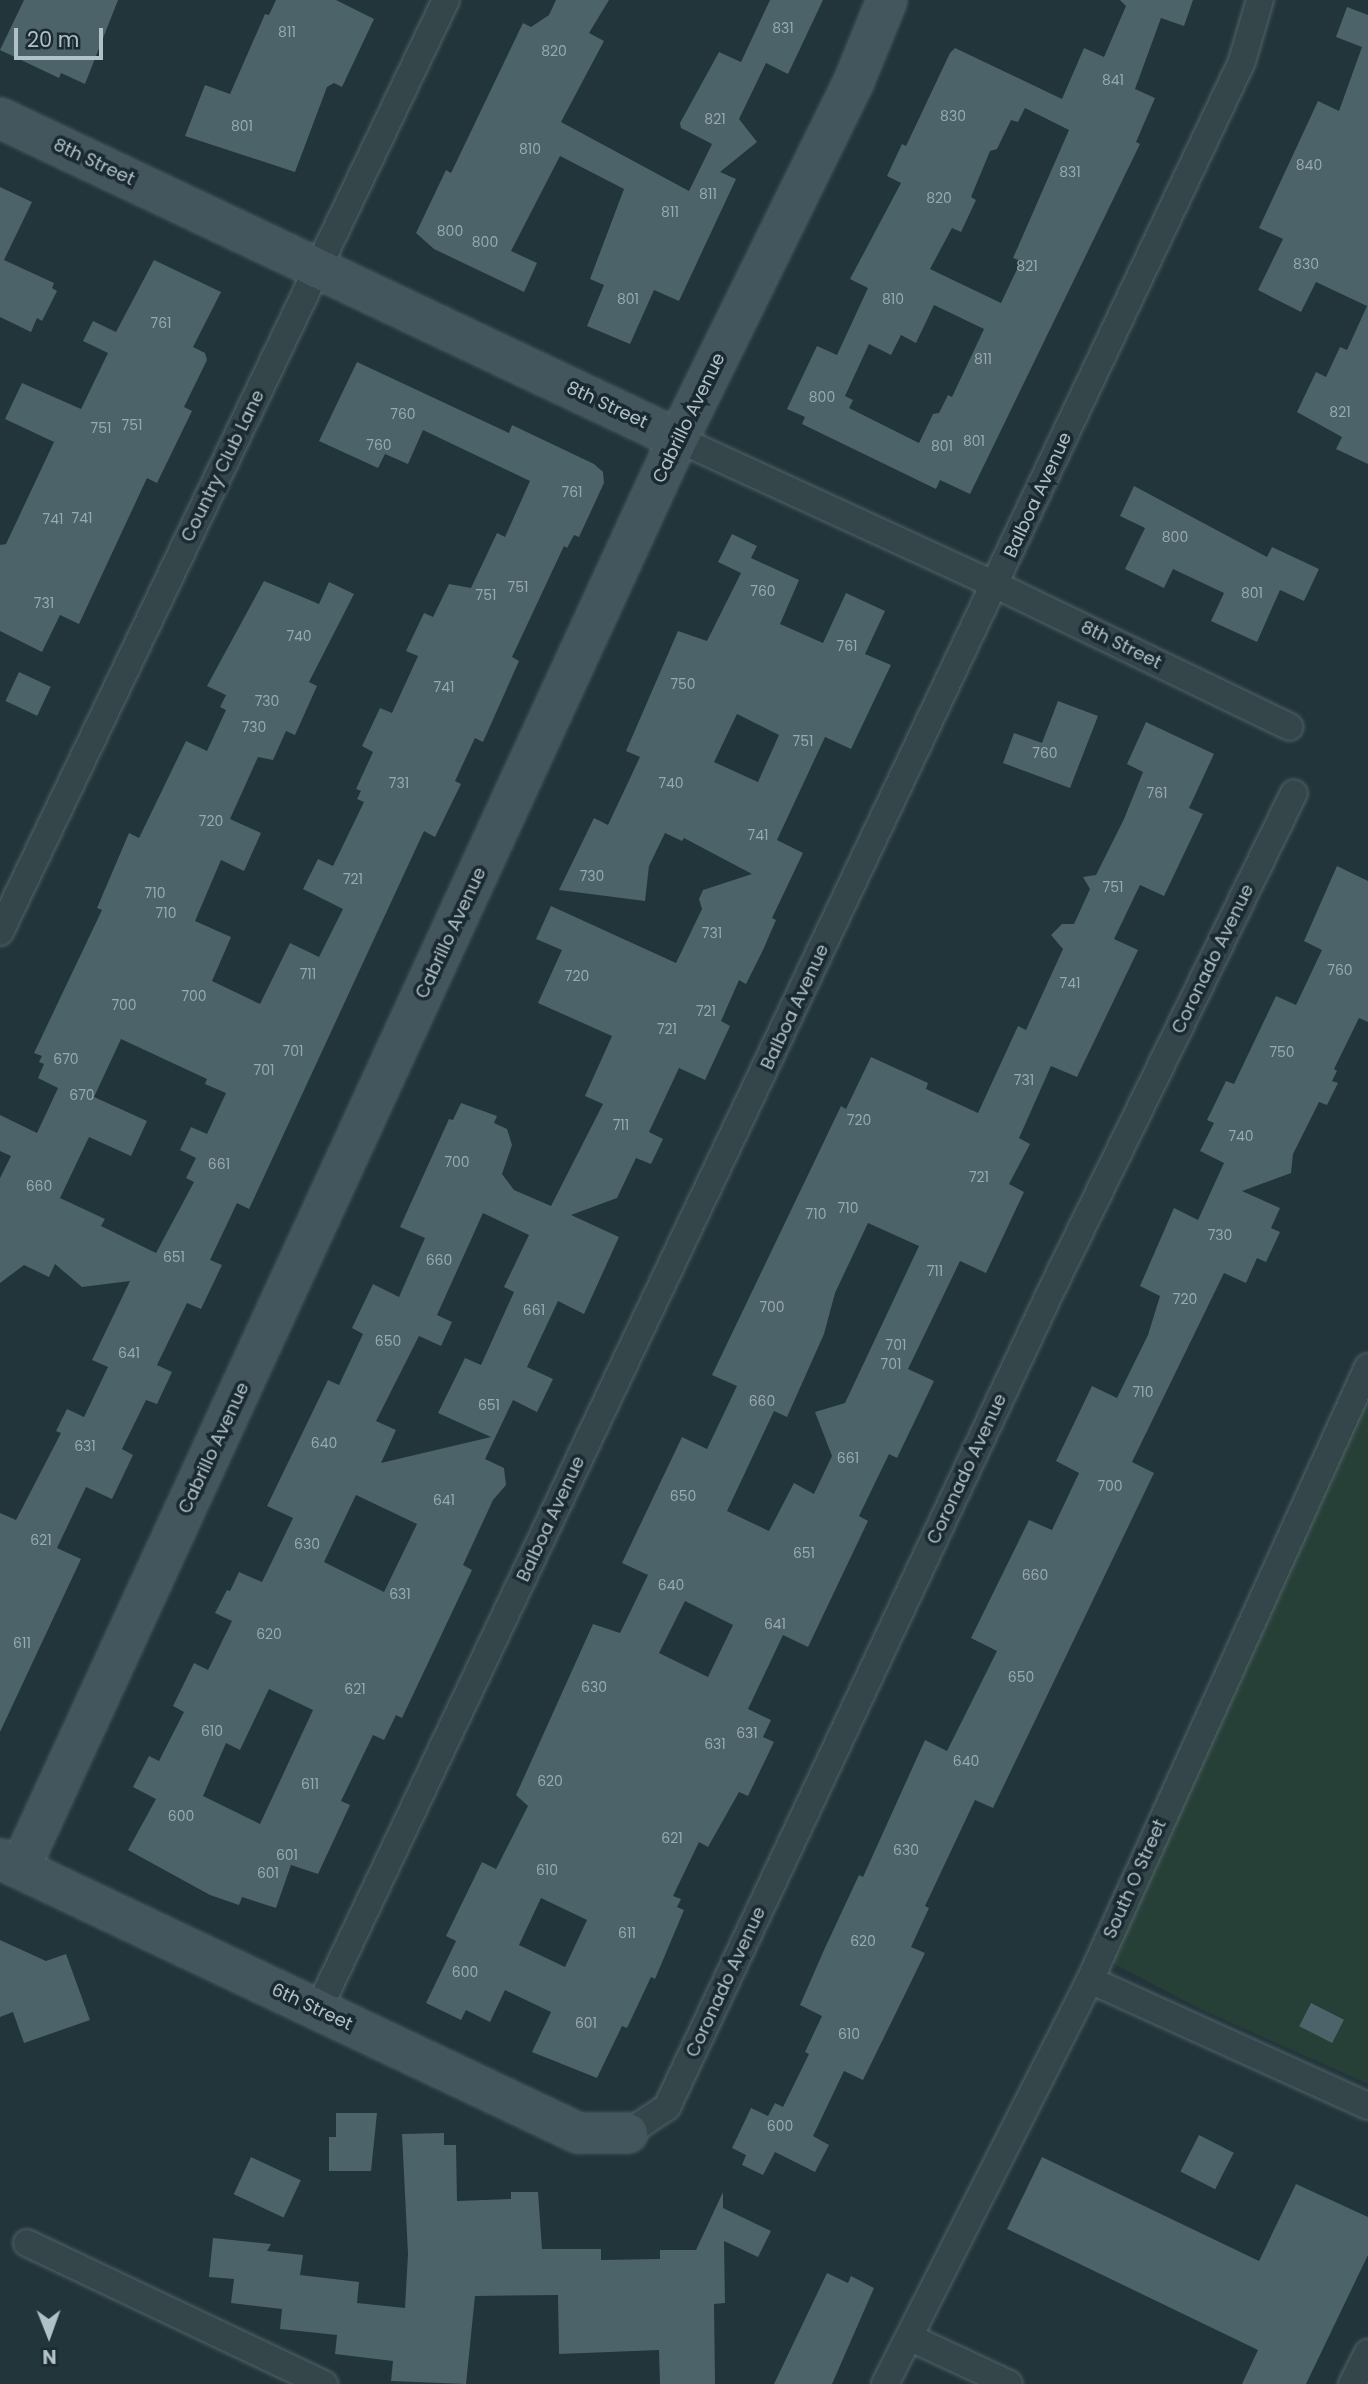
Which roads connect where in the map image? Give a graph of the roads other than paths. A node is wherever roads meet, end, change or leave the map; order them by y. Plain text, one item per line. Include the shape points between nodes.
1 (446, 0) edge
2 (887, 0) edge
3 (1260, 0) edge
4 (0, 118) edge
5 (318, 268) junction
6 (678, 439) junction
7 (996, 584) junction
8 (1290, 727) dead end
9 (1294, 793) dead end
10 (0, 932) edge
11 (1368, 1367) edge
12 (10, 1864) edge
13 (1090, 1980) junction
14 (318, 2010) junction
15 (1368, 2106) edge
16 (628, 2133) joint
17 (27, 2243) dead end
18 (911, 2338) junction
19 (1368, 2353) edge
20 (324, 2384) edge
21 (885, 2384) edge
22 (1009, 2384) edge
23 (1352, 2384) edge

1 - 5 street, Country Club Lane
2 - 6 street, Cabrillo Avenue via 854,81
3 - 7 street, Balboa Avenue via 1242,61
4 - 5 street, 8th Street
5 - 6 street, 8th Street
5 - 10 street, Country Club Lane
6 - 7 street, 8th Street
6 - 12 street, Cabrillo Avenue
7 - 8 street, 8th Street
7 - 14 street, Balboa Avenue
9 - 16 street, Coronado Avenue via 1050,1293 667,2107
11 - 13 street, South O Street
12 - 14 street, 6th Street
13 - 15 street
13 - 18 street, South O Street
14 - 16 street, 6th Street via 578,2133
17 - 20 street
18 - 21 street, South O Street
18 - 22 street
19 - 23 street

